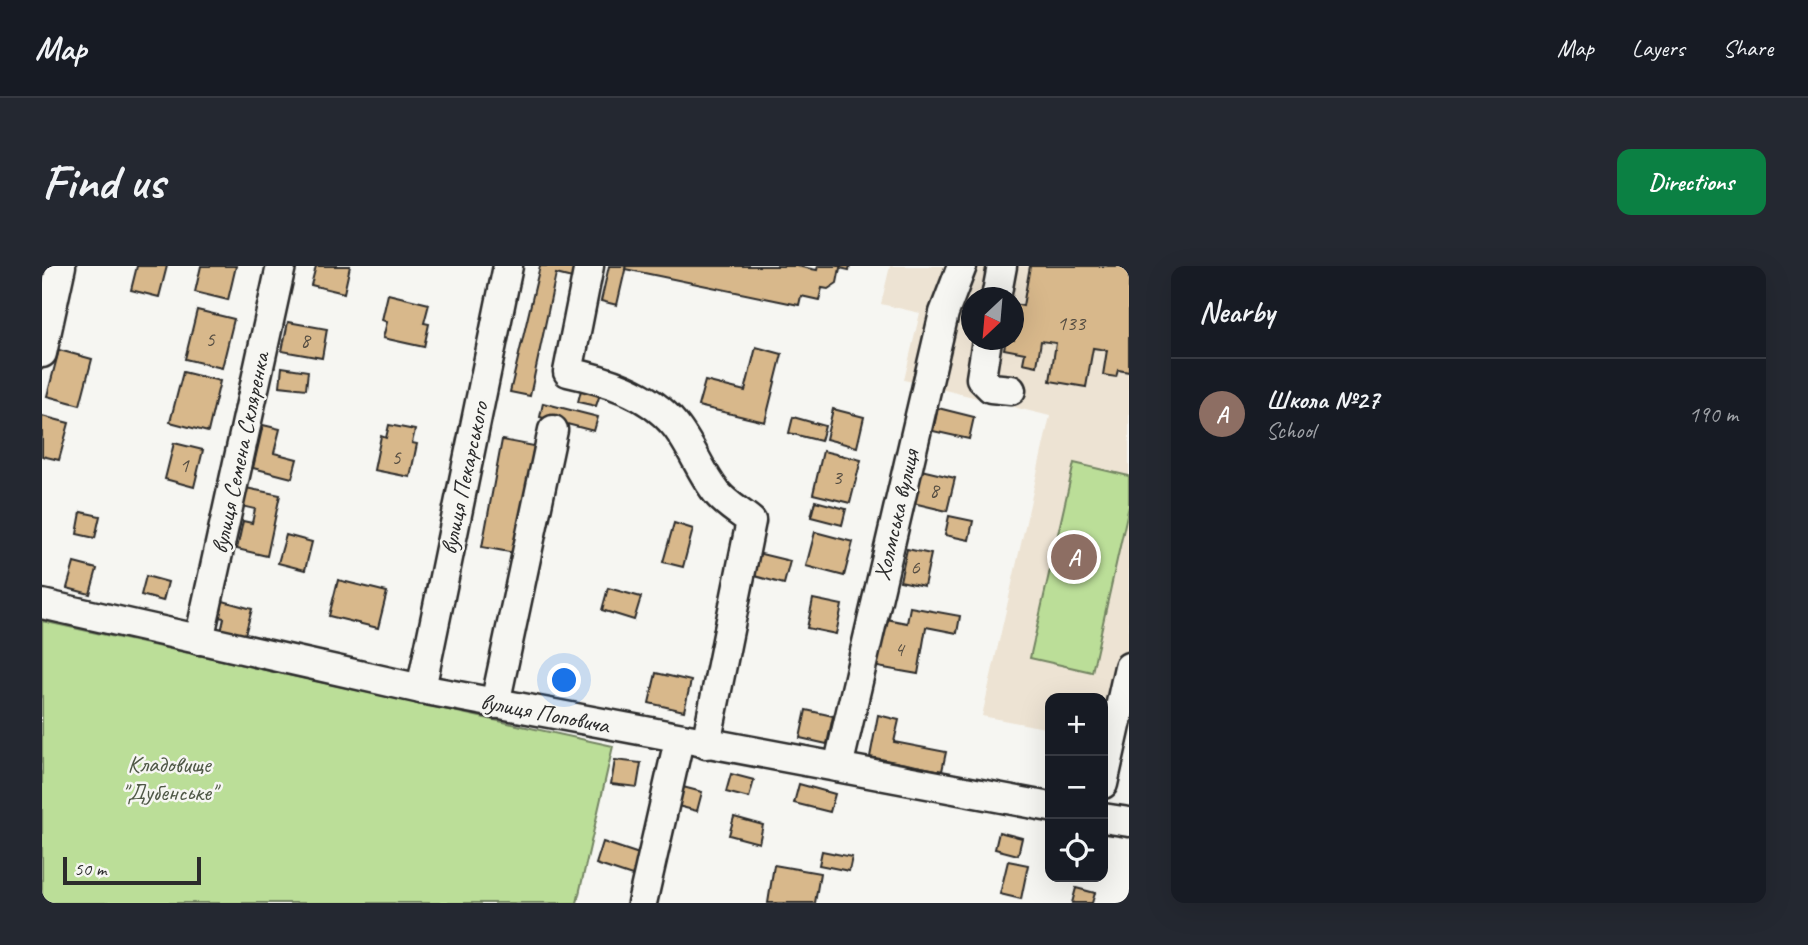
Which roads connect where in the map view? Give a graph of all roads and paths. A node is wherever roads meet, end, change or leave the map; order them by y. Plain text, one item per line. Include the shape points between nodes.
1 (61, 266) edge
2 (281, 266) edge
3 (508, 266) edge
4 (589, 266) edge
5 (962, 266) edge
6 (1002, 266) edge
7 (998, 287) edge
8 (985, 350) edge
9 (42, 353) edge
10 (1011, 390) dead end
11 (553, 430) dead end
12 (42, 604) edge
13 (199, 640) junction
14 (1129, 667) edge
15 (421, 689) junction
16 (495, 704) junction
17 (693, 742) junction
18 (1108, 762) edge
19 (838, 766) junction
20 (1045, 806) edge
21 (1108, 819) edge
22 (1129, 822) edge
23 (642, 903) edge

1 - 9 street
2 - 13 street, вулиця Семена Скляренка
3 - 15 street, вулиця Пекарського
4 - 17 street via 568,372 629,391 660,411 674,424 718,493 751,521
5 - 19 street, Холмська вулиця via 944,313
6 - 7 street
8 - 10 street via 981,377 991,388
11 - 16 street
12 - 13 street, вулиця Поповича
13 - 15 street, вулиця Поповича
14 - 18 street
15 - 16 street, вулиця Поповича
16 - 17 street, вулиця Поповича
17 - 19 street, вулиця Поповича
17 - 23 street
19 - 20 street, вулиця Поповича
21 - 22 street

